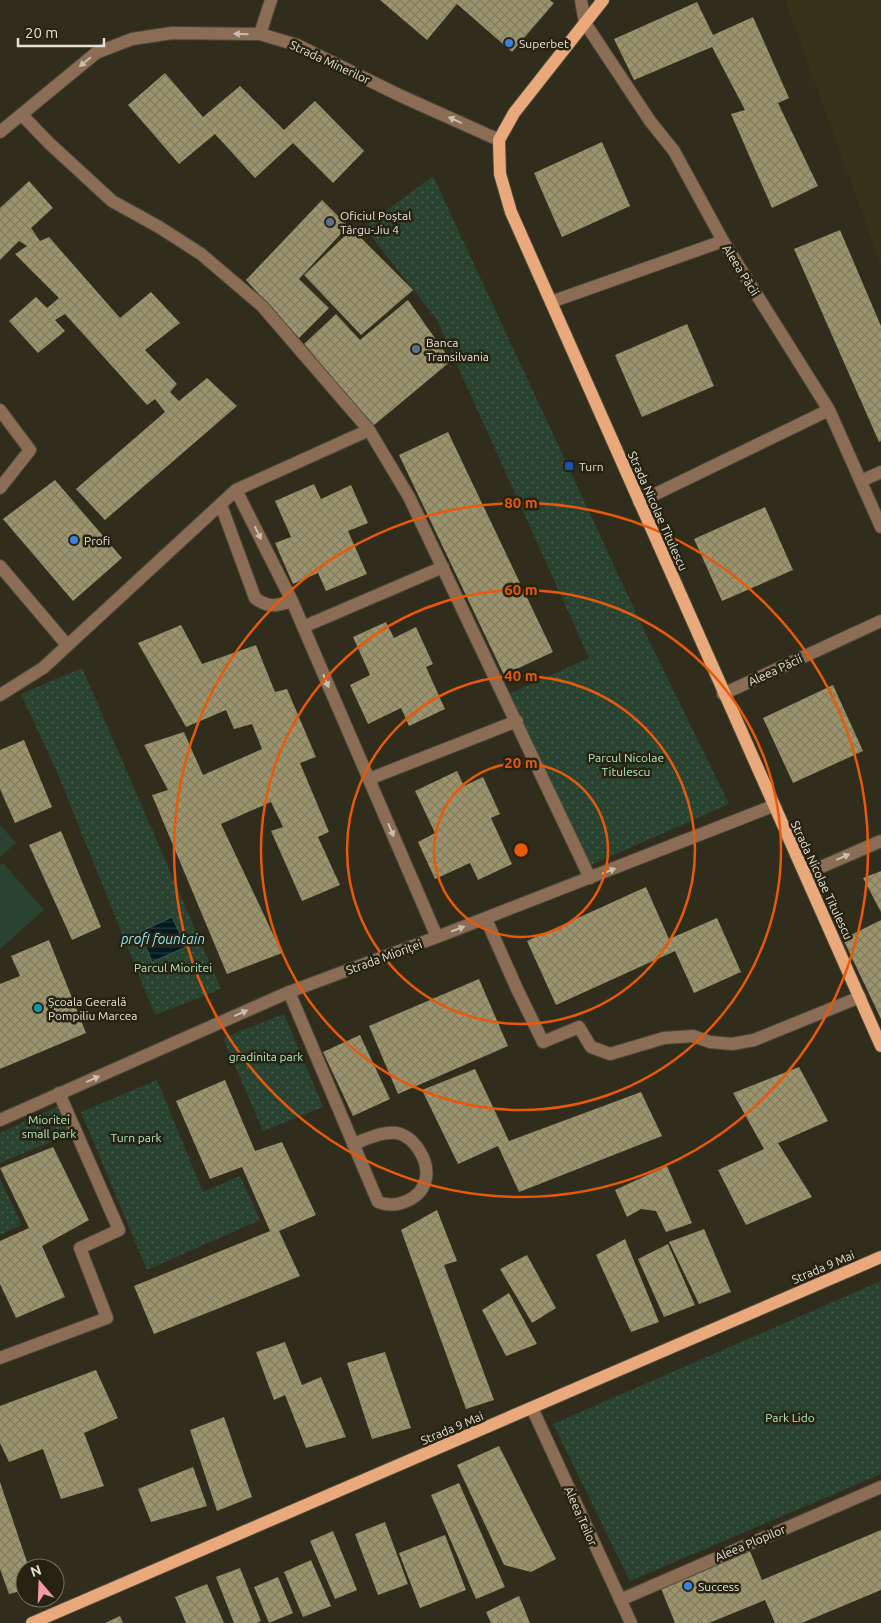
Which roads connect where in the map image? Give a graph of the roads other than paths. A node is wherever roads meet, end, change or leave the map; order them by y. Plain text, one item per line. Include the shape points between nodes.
1 (271, 0) edge
2 (581, 0) edge
3 (602, 0) edge
4 (585, 23) junction
5 (260, 34) junction
6 (22, 114) junction
7 (0, 132) edge
8 (500, 140) junction
9 (723, 241) junction
10 (551, 302) junction
11 (0, 410) edge
12 (829, 410) junction
13 (369, 430) junction
14 (881, 472) edge
15 (861, 481) junction
16 (0, 488) edge
17 (236, 490) junction
18 (639, 502) junction
19 (220, 504) junction
20 (881, 527) edge
21 (0, 566) edge
22 (443, 567) junction
23 (292, 601) junction
24 (881, 621) edge
25 (303, 628) junction
26 (67, 645) junction
27 (723, 694) junction
28 (0, 695) edge
29 (517, 721) junction
30 (369, 779) junction
31 (773, 806) junction
32 (881, 841) edge
33 (805, 874) junction
34 (590, 878) junction
35 (486, 919) junction
36 (437, 938) junction
37 (289, 992) junction
38 (860, 997) junction
39 (881, 1046) edge
40 (60, 1093) junction
41 (0, 1120) edge
42 (353, 1144) junction
43 (881, 1257) edge
44 (0, 1358) edge
45 (532, 1408) junction
46 (881, 1487) edge
47 (620, 1600) junction
48 (32, 1623) edge
49 (631, 1623) edge

1 - 5 street
2 - 4 street
3 - 4 main road, Strada Nicolae Titulescu
4 - 8 main road, Strada Nicolae Titulescu via 514,113
4 - 9 street, Aleea Păcii via 650,121 674,151
5 -> 6 street, Strada Minerilor via 172,32 132,39 96,53
8 -> 5 street, Strada Minerilor via 297,45
6 - 7 street, Strada Minerilor
6 - 13 street via 112,201 201,254 262,306
8 - 10 main road, Strada Nicolae Titulescu via 500,174 511,212
9 - 10 street
9 - 12 street, Aleea Păcii
10 - 18 main road, Strada Nicolae Titulescu
11 - 16 street via 30,450
12 - 15 street, Aleea Păcii
12 - 18 street
13 - 17 street
13 - 22 street via 409,497
14 - 15 street
15 - 20 street, Aleea Păcii
17 - 19 street
17 -> 23 street
18 - 27 main road, Strada Nicolae Titulescu
19 - 23 street via 255,598 276,606
19 - 26 street
21 - 26 street
22 - 25 street
22 - 29 street
23 - 25 street
24 - 27 street, Aleea Păcii
25 -> 30 street
26 - 28 street via 43,668
27 - 31 main road, Strada Nicolae Titulescu
29 - 30 street
29 - 34 street
30 -> 36 street
31 - 33 main road, Strada Nicolae Titulescu
34 -> 31 street, Strada Mioriței
33 -> 32 street
33 - 38 main road, Strada Nicolae Titulescu
34 - 35 street, Strada Mioriței
36 -> 35 street, Strada Mioriței
35 - 38 street via 543,1042 579,1027 591,1047 610,1054 664,1038 693,1036 732,1044 754,1040
36 - 37 street, Strada Mioriței
40 -> 37 street, Strada Mioriței
37 - 42 street
38 - 39 main road, Strada Nicolae Titulescu
40 - 41 street, Strada Mioriței
40 - 44 street via 119,1230 80,1248 107,1318
42 - 42 street via 378,1202 396,1206 420,1192 426,1180 426,1166 410,1139 398,1133 384,1133
43 - 45 main road, Strada 9 Mai
45 - 47 street, Aleea Teilor
45 - 48 main road, Strada 9 Mai
46 - 47 street, Aleea Plopilor
47 - 49 street, Aleea Teilor

